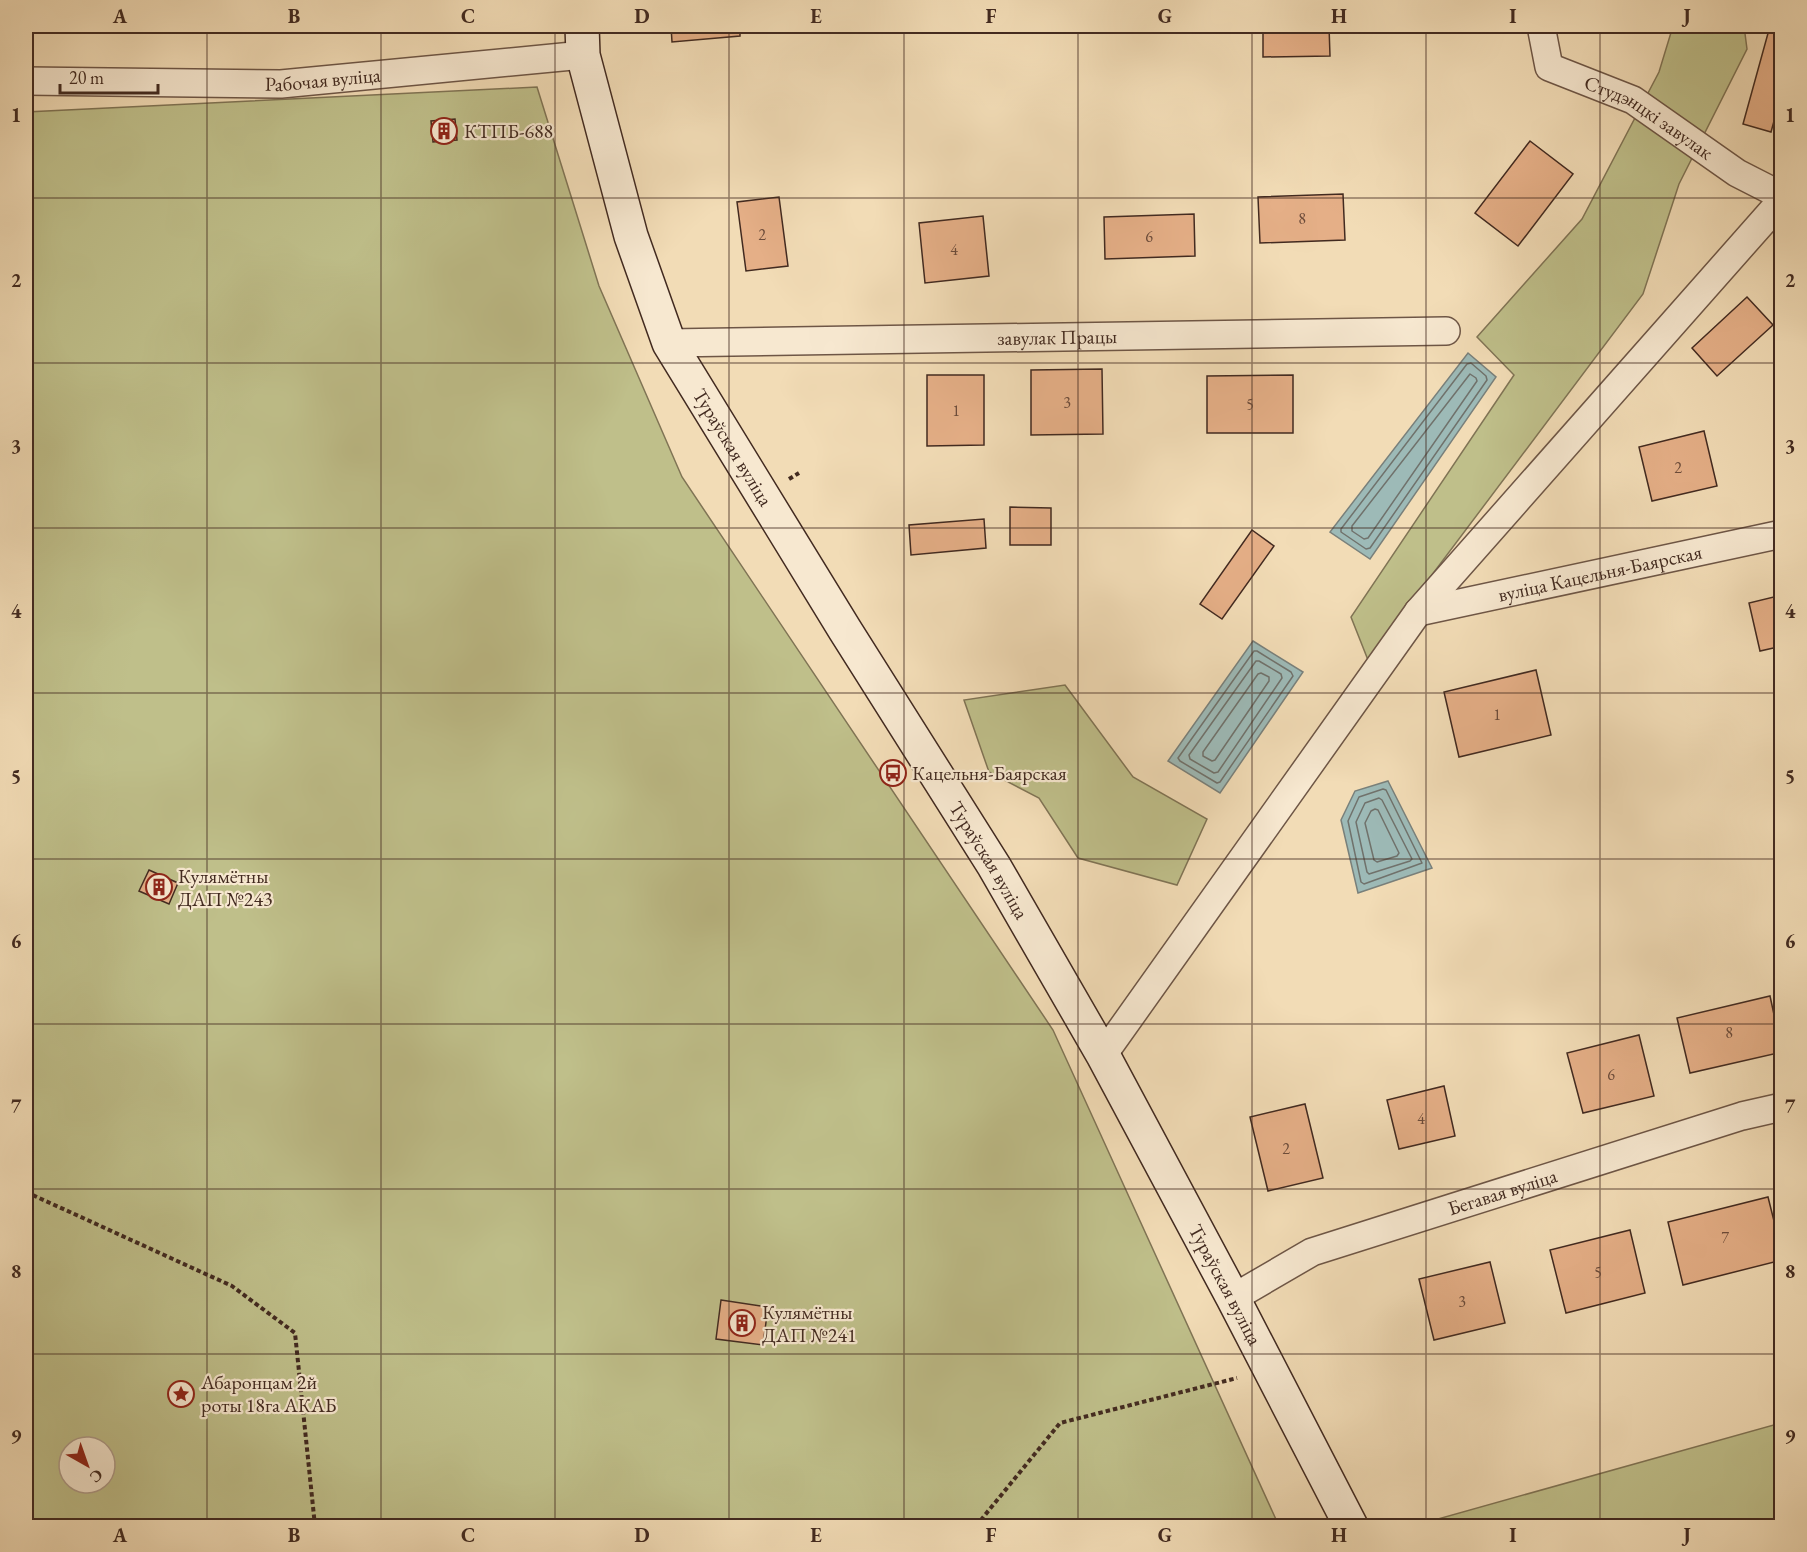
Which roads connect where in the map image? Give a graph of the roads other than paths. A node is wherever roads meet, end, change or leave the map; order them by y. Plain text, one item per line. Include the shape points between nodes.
1 (1541, 26) edge
2 (582, 40) edge
3 (26, 81) edge
4 (1782, 198) edge
5 (1446, 331) dead end
6 (669, 343) junction
7 (1782, 534) edge
8 (1418, 612) junction
9 (1103, 1055) junction
10 (1782, 1107) edge
11 (1233, 1298) junction
12 (1351, 1527) edge

1 - 4 street, Студэнцкі завулак via 1549,66 1633,100 1737,173
2 - 3 street, Рабочая вуліца via 281,84
2 - 6 street, Тураўская вуліца via 631,236
4 - 8 street
5 - 6 street, завулак Працы
6 - 9 street, Тураўская вуліца via 994,866
7 - 8 street, вуліца Кацельня-Баярская
8 - 9 street
9 - 11 street, Тураўская вуліца
10 - 11 street, Бегавая вуліца via 1312,1252
11 - 12 street, Тураўская вуліца

